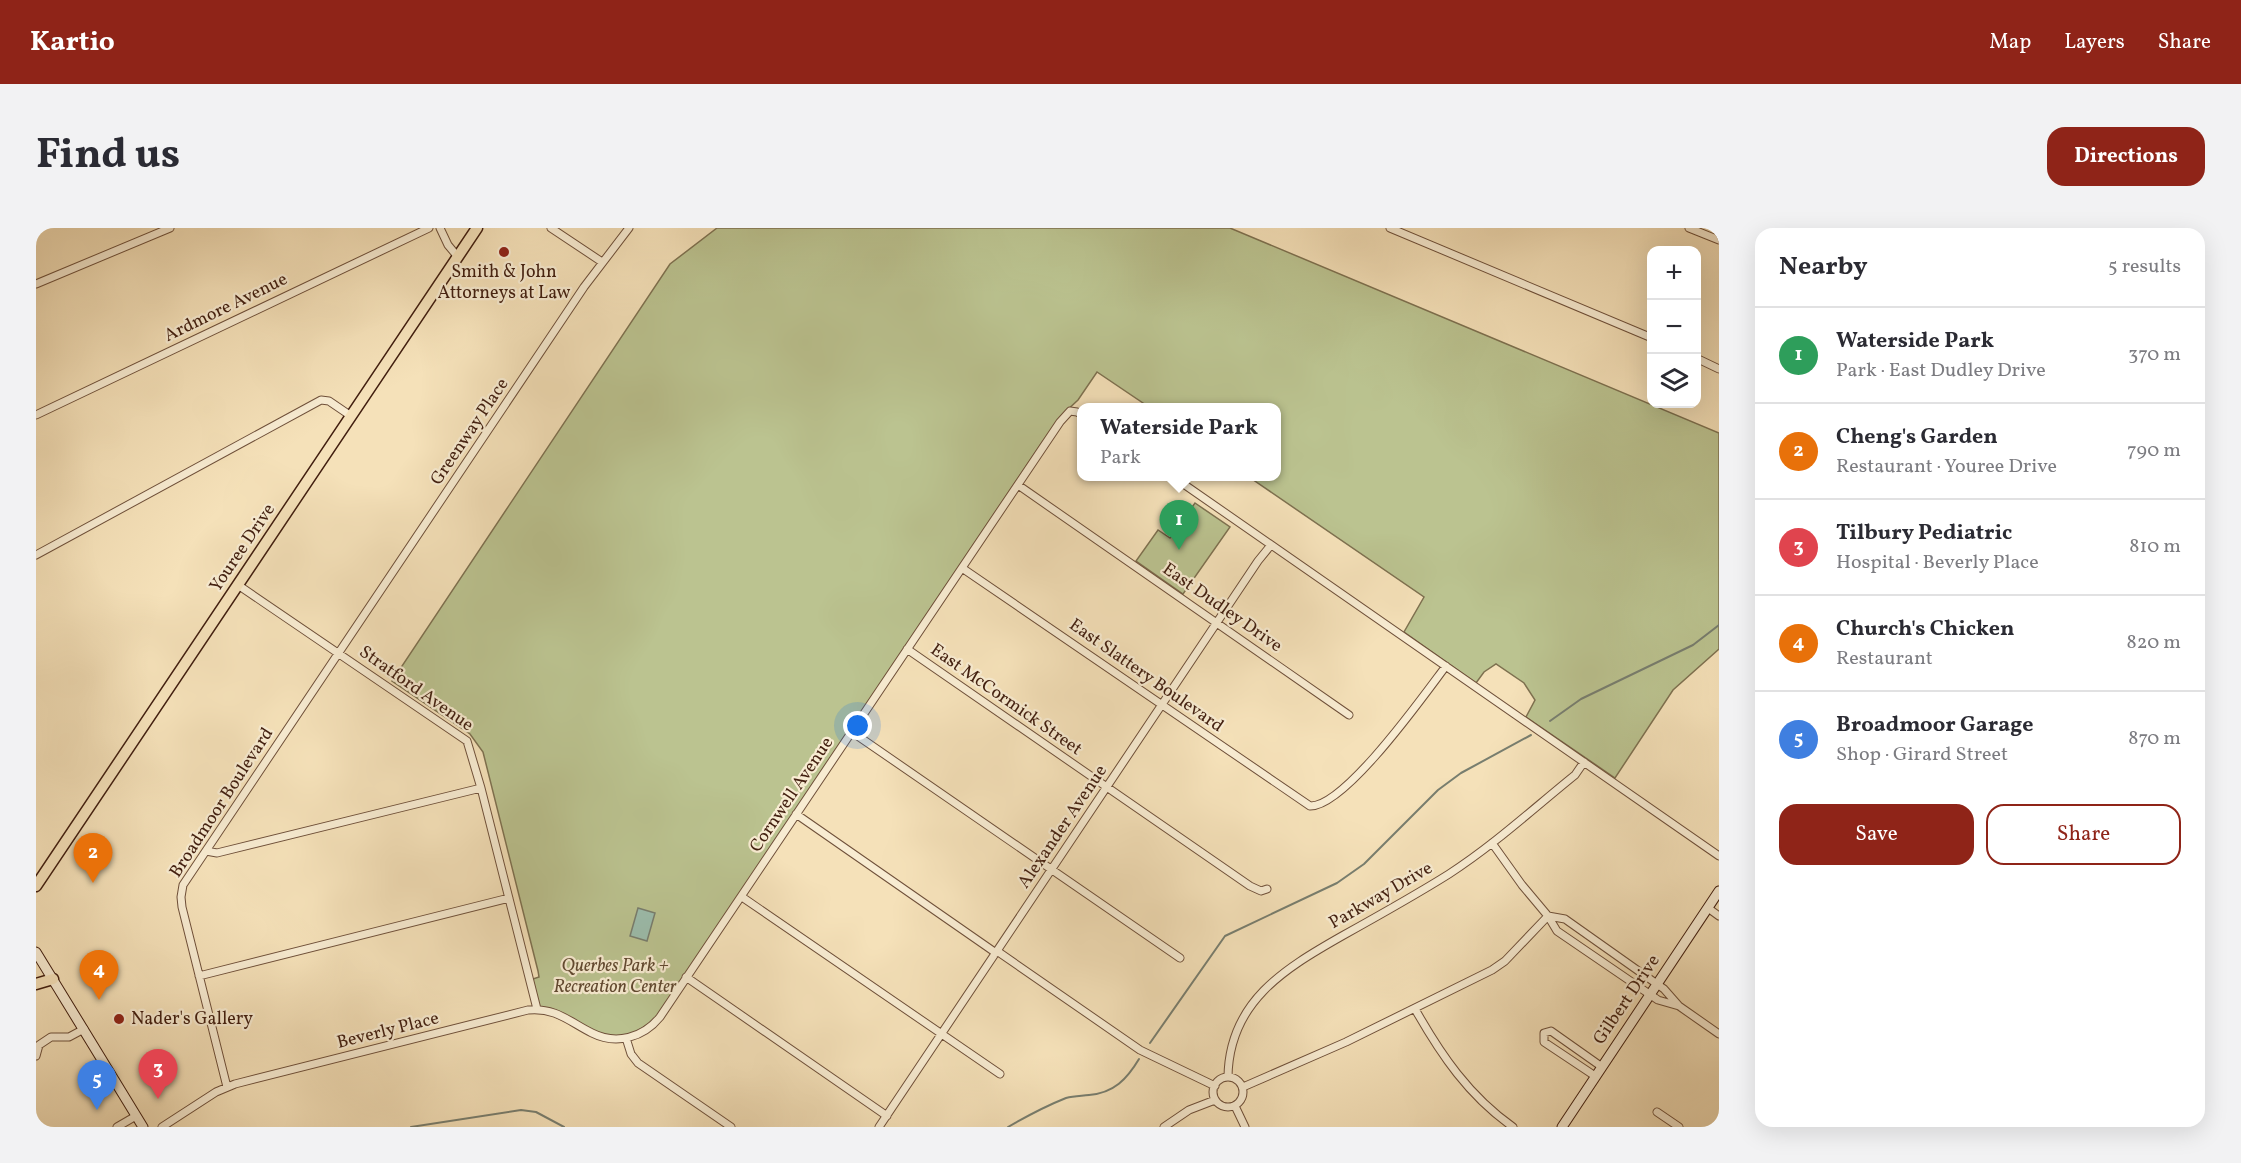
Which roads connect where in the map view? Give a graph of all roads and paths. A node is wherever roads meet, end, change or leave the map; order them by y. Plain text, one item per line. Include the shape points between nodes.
1 (170, 228) edge
2 (429, 228) edge
3 (440, 228) edge
4 (477, 228) edge
5 (551, 228) edge
6 (629, 228) edge
7 (1390, 228) edge
8 (1689, 228) edge
9 (1719, 240) edge
10 (458, 257) junction
11 (602, 262) junction
12 (36, 284) edge
13 (1647, 336) edge
14 (1701, 360) edge
15 (1719, 369) edge
16 (1077, 413) edge
17 (36, 415) edge
18 (351, 416) junction
19 (1178, 481) edge
20 (1018, 485) junction
21 (1271, 545) junction
22 (36, 555) edge
23 (962, 568) junction
24 (238, 585) junction
25 (1218, 624) junction
26 (907, 649) junction
27 (339, 654) junction
28 (1446, 666) junction
29 (1162, 706) junction
30 (1349, 715) dead end
31 (852, 732) junction
32 (1584, 762) junction
33 (1108, 787) junction
34 (481, 788) junction
35 (796, 814) junction
36 (1492, 843) junction
37 (206, 850) junction
38 (1719, 856) edge
39 (1053, 870) junction
40 (40, 877) edge
41 (36, 886) edge
42 (1267, 889) dead end
43 (1719, 891) edge
44 (742, 897) junction
45 (509, 898) junction
46 (1708, 908) junction
47 (1548, 915) junction
48 (1719, 916) edge
49 (36, 952) edge
50 (997, 952) junction
51 (1180, 958) dead end
52 (200, 976) junction
53 (686, 977) junction
54 (53, 980) junction
55 (36, 984) edge
56 (1657, 984) junction
57 (1650, 994) junction
58 (1679, 1006) junction
59 (537, 1009) junction
60 (1415, 1009) junction
61 (84, 1029) junction
62 (942, 1034) junction
63 (1719, 1034) edge
64 (626, 1038) junction
65 (36, 1056) edge
66 (1602, 1067) junction
67 (1000, 1074) dead end
68 (1596, 1076) junction
69 (1228, 1077) junction
70 (1215, 1086) junction
71 (227, 1087) junction
72 (1243, 1087) junction
73 (1215, 1100) junction
74 (1235, 1107) junction
75 (1657, 1112) dead end
76 (136, 1116) junction
77 (887, 1116) junction
78 (117, 1127) edge
79 (143, 1127) edge
80 (162, 1127) edge
81 (731, 1127) edge
82 (879, 1127) edge
83 (1164, 1127) edge
84 (1245, 1127) edge
85 (1513, 1127) edge
86 (1562, 1127) edge
87 (1679, 1127) edge

1 - 12 street
2 - 17 street, Ardmore Avenue
3 - 10 street
4 - 10 main road, Youree Drive
5 - 11 street
6 - 11 street, Greenway Place
7 - 13 street
8 - 9 street
10 - 18 main road, Youree Drive
11 - 27 street, Greenway Place
14 - 15 street
16 - 20 street, Cornwell Avenue via 1070,411 1065,416
18 - 22 street via 321,400
18 - 24 main road, Youree Drive
19 - 21 street
20 - 23 street, Cornwell Avenue
20 - 25 street, East Dudley Drive
21 - 25 street, Alexander Avenue
21 - 28 street
23 - 26 street, Cornwell Avenue
23 - 29 street, East Slattery Boulevard
24 - 27 street, Stratford Avenue
24 - 40 main road, Youree Drive
25 - 29 street, Alexander Avenue
25 - 30 street, East Dudley Drive
26 - 31 street, Cornwell Avenue
26 - 33 street, East McCormick Street
27 - 34 street, Stratford Avenue via 467,741
27 - 37 street, Broadmoor Boulevard
28 - 29 street, East Slattery Boulevard via 1365,770 1314,806
28 - 32 street
29 - 33 street, Alexander Avenue
31 - 35 street, Cornwell Avenue
31 - 39 street
32 - 36 street, Parkway Drive via 1575,775
32 - 38 street
33 - 39 street, Alexander Avenue
33 - 42 street, East McCormick Street via 1250,886 1261,891
34 - 37 street via 227,851
34 - 45 street, Stratford Avenue
35 - 44 street, Cornwell Avenue
35 - 50 street
36 - 47 street
36 - 69 street, Parkway Drive via 1450,873 1313,952 1275,979 1250,1006 1236,1030 1228,1056
37 - 52 street, Broadmoor Boulevard via 183,885 181,897
39 - 50 street, Alexander Avenue
39 - 51 street
40 - 41 main road, Youree Drive
43 - 46 street, Gilbert Drive
44 - 53 street, Cornwell Avenue
44 - 62 street
45 - 52 street
45 - 59 street, Stratford Avenue
46 - 48 street
46 - 56 street, Gilbert Drive
47 - 56 street via 1564,919
47 - 57 street via 1557,931
47 - 60 street via 1498,966
49 - 54 street
50 - 62 street, Alexander Avenue
50 - 70 street via 1140,1050
52 - 71 street, Broadmoor Boulevard
53 - 64 street, Cornwell Avenue via 656,1022
53 - 77 street
54 - 55 main road
54 - 61 street
56 - 57 street, Gilbert Drive
56 - 58 street
57 - 58 street
57 - 66 street, Gilbert Drive
58 - 63 street
59 - 64 street via 561,1015 595,1034
59 - 71 street, Beverly Place
60 - 72 street
60 - 85 street via 1452,1069 1486,1106
61 - 65 street via 69,1036 51,1037 39,1045
61 - 76 street
62 - 67 street
62 - 77 street, Alexander Avenue
64 - 81 street via 638,1063
66 - 68 street, Gilbert Drive
66 - 68 street via 1551,1031 1544,1033 1544,1042
68 - 86 street, Gilbert Drive
69 - 70 street
69 - 72 street
70 - 73 street
71 - 80 street, Beverly Place
72 - 74 street via 1243,1097
73 - 74 street via 1226,1108
73 - 83 street via 1189,1110
74 - 84 street
75 - 87 street
76 - 78 street
76 - 79 street
77 - 82 street, Alexander Avenue

